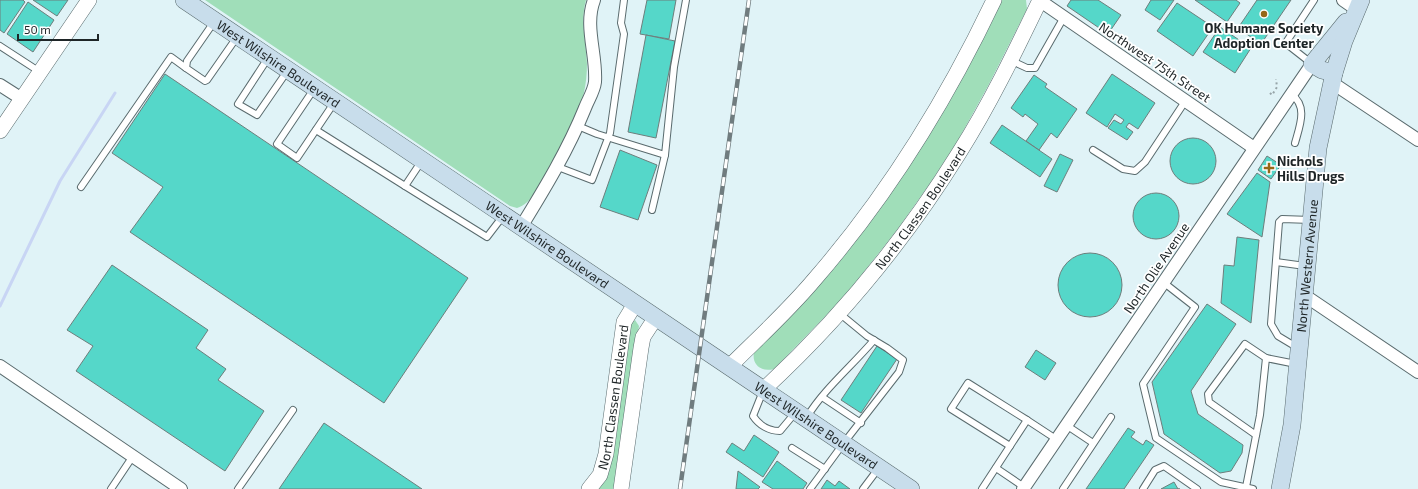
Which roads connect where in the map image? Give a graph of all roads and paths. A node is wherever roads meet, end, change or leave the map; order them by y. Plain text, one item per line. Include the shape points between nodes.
1 (89, 0) edge
2 (184, 0) edge
3 (594, 0) edge
4 (624, 0) edge
5 (686, 0) edge
6 (994, 0) edge
7 (1039, 0) edge
8 (1314, 0) edge
9 (1353, 3) edge
10 (1064, 17) junction
11 (215, 20) junction
12 (238, 36) junction
13 (0, 46) edge
14 (269, 57) junction
15 (1010, 60) junction
16 (1312, 64) junction
17 (186, 68) junction
18 (288, 70) junction
19 (40, 72) junction
20 (1332, 78) junction
21 (1276, 79) dead end
22 (0, 85) edge
23 (314, 87) junction
24 (1270, 93) dead end
25 (1291, 94) junction
26 (22, 100) junction
27 (1186, 100) junction
28 (335, 102) junction
29 (578, 126) junction
30 (316, 130) junction
31 (0, 131) edge
32 (609, 136) junction
33 (1418, 140) edge
34 (1295, 143) dead end
35 (1254, 148) junction
36 (1093, 150) dead end
37 (665, 155) junction
38 (422, 160) junction
39 (558, 167) junction
40 (404, 186) junction
41 (81, 187) dead end
42 (652, 210) dead end
43 (504, 215) junction
44 (1311, 220) junction
45 (521, 227) junction
46 (1276, 262) junction
47 (1307, 266) junction
48 (1163, 282) junction
49 (1304, 295) junction
50 (635, 304) junction
51 (839, 313) junction
52 (656, 317) junction
53 (874, 340) junction
54 (1298, 357) junction
55 (1266, 358) junction
56 (0, 366) edge
57 (729, 367) junction
58 (1418, 372) edge
59 (763, 390) junction
60 (822, 397) junction
61 (293, 410) dead end
62 (801, 415) junction
63 (1111, 417) dead end
64 (1027, 420) junction
65 (861, 423) junction
66 (1066, 425) junction
67 (1256, 435) junction
68 (1056, 439) junction
69 (1093, 443) junction
70 (843, 444) junction
71 (1010, 446) junction
72 (792, 448) dead end
73 (133, 456) junction
74 (878, 467) junction
75 (996, 468) junction
76 (825, 469) junction
77 (1024, 488) edge
78 (1250, 488) edge
79 (111, 489) edge
80 (181, 489) edge
81 (238, 489) edge
82 (589, 489) edge
83 (621, 489) edge
84 (810, 489) edge
85 (863, 489) edge
86 (911, 489) edge
87 (982, 489) edge
88 (1063, 489) edge
89 (1143, 489) edge
90 (1197, 489) edge
91 (1280, 489) edge

1 - 19 street
2 - 11 main road, West Wilshire Boulevard
3 - 29 street via 590,26 595,84
4 - 32 lane via 620,23 624,34
5 - 37 lane via 674,67
6 - 57 street via 939,106 874,206 814,281
7 - 10 street, Northwest 75th Street
7 - 15 street, North Classen Boulevard
8 - 16 lane via 1286,41
9 - 16 main road
9 - 20 main road, North Western Avenue
10 - 15 lane via 1035,68 1028,68
10 - 27 street, Northwest 75th Street
11 - 12 main road, West Wilshire Boulevard
11 - 17 lane via 187,61
12 - 14 main road, West Wilshire Boulevard
12 - 17 lane via 207,80
13 - 19 lane
14 - 18 main road, West Wilshire Boulevard
14 - 18 lane via 238,104 257,115
15 - 51 street, North Classen Boulevard via 990,100 934,191 877,269
16 - 20 main road
16 - 25 street, North Olie Avenue
17 - 41 lane via 171,58
18 - 23 main road, West Wilshire Boulevard
19 - 26 street
20 - 33 street
20 - 44 main road, North Western Avenue via 1318,148
21 - 24 path via 1277,88 1272,95
22 - 26 street
23 - 28 main road, West Wilshire Boulevard
23 - 30 lane via 277,144 297,158
25 - 34 lane via 1300,102 1301,107
25 - 35 street, North Olie Avenue
26 - 31 street
27 - 35 street, Northwest 75th Street
27 - 36 lane via 1145,162 1135,171 1123,169
28 - 30 lane
28 - 38 main road, West Wilshire Boulevard
29 - 32 lane
29 - 39 street
30 - 40 lane
32 - 37 lane
32 - 39 lane via 592,180
35 - 48 street, North Olie Avenue
37 - 42 lane
38 - 40 lane
38 - 43 main road, West Wilshire Boulevard
39 - 45 street
40 - 43 lane via 487,237
43 - 45 main road, West Wilshire Boulevard
44 - 46 lane via 1286,218 1279,222
44 - 47 main road, North Western Avenue
45 - 50 main road, West Wilshire Boulevard
46 - 47 lane
46 - 54 lane via 1271,324 1278,336
47 - 49 main road, North Western Avenue
48 - 66 street, North Olie Avenue
48 - 78 lane via 1195,307 1143,384 1156,438 1221,482
49 - 54 main road, North Western Avenue
49 - 58 street
50 - 52 main road, West Wilshire Boulevard
50 - 82 street, North Classen Boulevard via 624,322 603,467
51 - 53 lane
51 - 59 street, North Classen Boulevard
52 - 57 main road, West Wilshire Boulevard
52 - 83 street, North Classen Boulevard via 643,337
53 - 60 lane
53 - 65 lane via 903,360 899,372
54 - 55 lane
54 - 91 main road, North Western Avenue via 1292,425
55 - 67 lane
55 - 67 lane via 1245,344 1208,394 1209,402
56 - 73 street
57 - 59 main road, West Wilshire Boulevard
59 - 62 main road, West Wilshire Boulevard
59 - 62 lane via 753,416 758,423 774,431 780,431
60 - 62 lane
60 - 65 lane
61 - 81 lane
62 - 70 main road, West Wilshire Boulevard
63 - 69 lane
64 - 68 lane
64 - 71 lane
64 - 71 lane via 968,383 951,409
65 - 70 lane
66 - 68 street, North Olie Avenue
66 - 69 lane
67 - 78 lane
68 - 77 street, North Olie Avenue
69 - 88 lane
70 - 74 main road, West Wilshire Boulevard
70 - 76 lane
71 - 75 lane
72 - 76 lane
73 - 79 lane
73 - 80 street
74 - 85 lane
74 - 86 main road, West Wilshire Boulevard
75 - 77 lane
75 - 87 lane
76 - 84 lane
89 - 90 lane via 1155,470 1164,466

